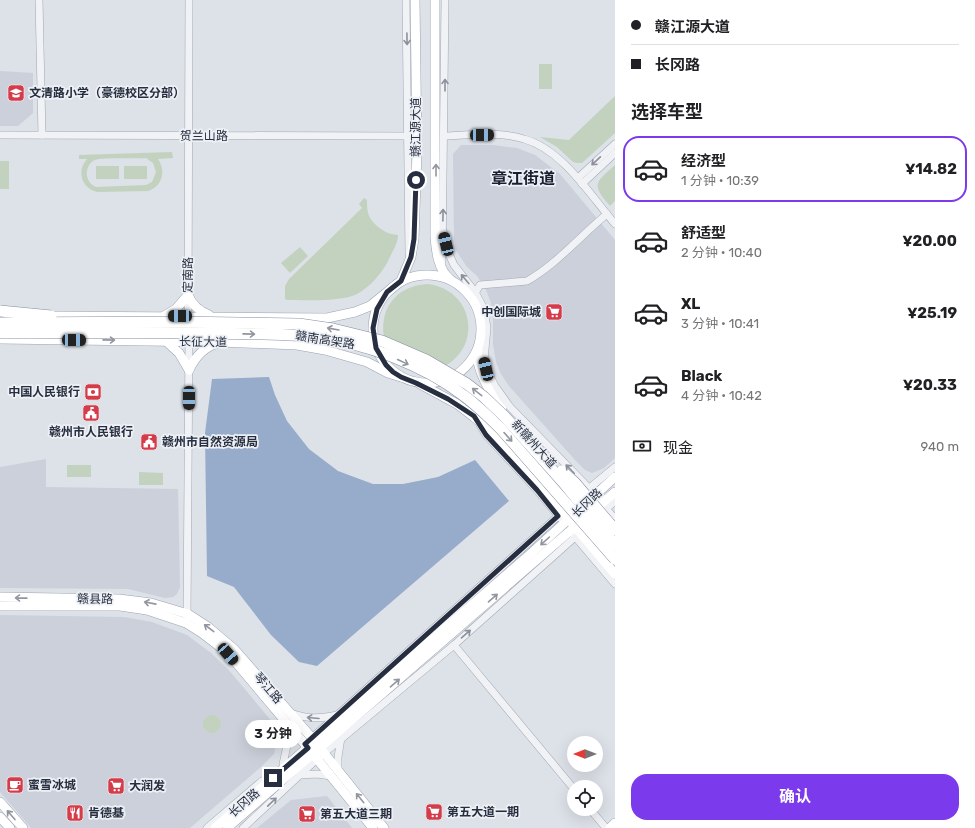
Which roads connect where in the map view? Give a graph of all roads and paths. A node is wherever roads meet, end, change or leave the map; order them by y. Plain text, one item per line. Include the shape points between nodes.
1 (39, 0) edge
2 (189, 0) edge
3 (406, 0) edge
4 (415, 0) edge
5 (435, 0) edge
6 (446, 0) edge
7 (0, 135) edge
8 (42, 136) junction
9 (189, 136) junction
10 (408, 136) junction
11 (444, 136) junction
12 (615, 144) edge
13 (615, 153) edge
14 (580, 181) junction
15 (607, 214) junction
16 (615, 224) edge
17 (443, 231) junction
18 (409, 265) junction
19 (442, 268) junction
20 (395, 285) junction
21 (462, 287) junction
22 (387, 292) junction
23 (188, 295) junction
24 (473, 295) junction
25 (0, 311) edge
26 (0, 315) edge
27 (163, 316) junction
28 (188, 316) junction
29 (218, 317) junction
30 (0, 322) edge
31 (105, 322) junction
32 (0, 333) edge
33 (480, 338) junction
34 (0, 339) edge
35 (166, 341) junction
36 (189, 342) junction
37 (219, 342) junction
38 (189, 370) junction
39 (401, 377) junction
40 (416, 383) junction
41 (504, 416) junction
42 (615, 467) edge
43 (615, 477) edge
44 (592, 492) junction
45 (615, 492) edge
46 (583, 500) junction
47 (615, 501) edge
48 (604, 506) junction
49 (562, 510) junction
50 (595, 514) junction
51 (615, 519) edge
52 (567, 521) junction
53 (615, 530) edge
54 (576, 532) junction
55 (615, 538) edge
56 (615, 545) edge
57 (615, 559) edge
58 (615, 565) edge
59 (615, 574) edge
60 (615, 584) edge
61 (0, 597) edge
62 (0, 606) edge
63 (187, 618) junction
64 (454, 645) junction
65 (289, 712) junction
66 (337, 715) junction
67 (288, 724) junction
68 (341, 738) junction
69 (314, 748) junction
70 (283, 764) junction
71 (334, 773) junction
72 (300, 775) junction
73 (567, 782) edge
74 (0, 802) edge
75 (596, 816) edge
76 (0, 817) edge
77 (615, 823) edge
78 (10, 828) edge
79 (23, 828) edge
80 (207, 828) edge
81 (215, 828) edge
82 (227, 828) edge
83 (244, 828) edge
84 (373, 828) edge
85 (384, 828) edge
86 (606, 828) edge
87 (610, 828) edge

1 - 8 street
2 - 9 street, 定南路
3 -> 10 street
4 - 18 main road, 赣江源大道 via 416,151 414,239
19 -> 5 main road, 赣江源大道 via 437,253 436,237
11 -> 6 street
7 - 8 street, 贺兰山路
8 - 9 street, 贺兰山路
9 - 10 street, 贺兰山路
9 - 23 street, 定南路
10 - 18 street
11 - 14 street via 495,135 524,138 563,162
17 -> 11 street
12 -> 14 street
13 - 14 street
14 - 15 street
15 - 16 street
15 - 24 street via 549,266 527,282 480,284
17 - 19 street
24 -> 17 street via 454,265
18 - 20 main road, 赣江源大道 via 401,281
19 - 21 main road, 赣江源大道 via 445,276
20 - 21 main road via 414,276 424,275 444,277
20 - 22 main road, 赣江源大道
21 - 24 main road
22 - 29 main road, 长征大道 via 364,310 335,316
22 - 39 main road via 375,313 374,338 376,348 386,365
23 - 27 main road via 176,309
23 - 28 street, 定南路
23 - 29 main road via 201,311
24 - 33 main road via 480,317
44 -> 24 street via 510,407 490,379 484,360 486,318 480,301
25 - 31 highway, bridge
26 - 27 main road, 长征大道
27 - 28 main road, 长征大道
28 - 29 main road, 长征大道
28 - 36 street, 定南路
30 - 31 highway, 赣南高架路, bridge
41 -> 31 highway, 赣南高架路, bridge via 467,384 426,360 382,341 357,334 299,324
32 -> 49 highway, 赣南高架路, bridge via 294,335 366,347 428,374 463,395 484,412 501,430
33 - 40 main road via 473,359 458,374 438,383
33 - 46 main road, 新赣州大道 via 477,353 479,363 493,398
34 -> 35 main road, 长征大道
35 - 36 main road, 长征大道
35 - 38 main road via 179,353
36 - 37 main road, 长征大道
36 - 38 street, 定南路
37 - 38 main road via 203,351
37 - 39 main road, 长征大道 via 297,345 325,350 367,362
38 - 63 street, 定南路
39 - 40 main road, 长征大道
40 - 49 main road, 新赣州大道 via 474,416
41 - 53 highway, bridge via 575,483
41 - 56 highway, 赣南高架路, bridge
42 - 44 street
43 - 44 main road, 长冈路
44 - 46 main road, 长冈路
44 - 48 street
45 - 48 main road, 长冈路
46 - 49 street
46 - 50 main road, 新赣州大道
46 - 52 main road, 长冈路
47 - 48 street
48 - 50 main road, 长冈路
48 - 51 street
49 - 52 main road, 新赣州大道
49 - 57 highway, 赣南高架路, bridge
49 - 58 highway, bridge
49 - 66 street
50 - 54 main road, 长冈路
50 - 55 main road, 新赣州大道
52 - 54 main road, 新赣州大道
52 -> 69 main road, 长冈路
54 - 59 main road, 新赣州大道
54 - 60 street
64 -> 54 street
69 -> 54 main road, 长冈路
63 -> 61 main road, 赣县路 via 151,603 119,599
62 - 63 main road, 赣县路 via 120,606
65 -> 63 main road, 琴江路 via 234,649 208,627
63 - 67 main road, 琴江路 via 228,654
64 - 68 street
64 - 73 street
66 -> 65 street via 318,719
65 - 69 main road, 琴江路
66 - 69 street
67 - 69 main road, 琴江路
67 - 70 street via 288,741
68 - 69 street
68 - 71 street
69 - 70 street
69 - 71 main road, 琴江路
69 - 72 street
69 - 81 main road, 长冈路
69 - 82 main road, 长冈路
70 - 80 street
71 - 72 street
71 - 84 main road, 琴江路
85 -> 71 main road, 琴江路
83 -> 72 street
79 -> 74 main road
75 - 86 street
76 - 78 main road
77 - 87 main road

